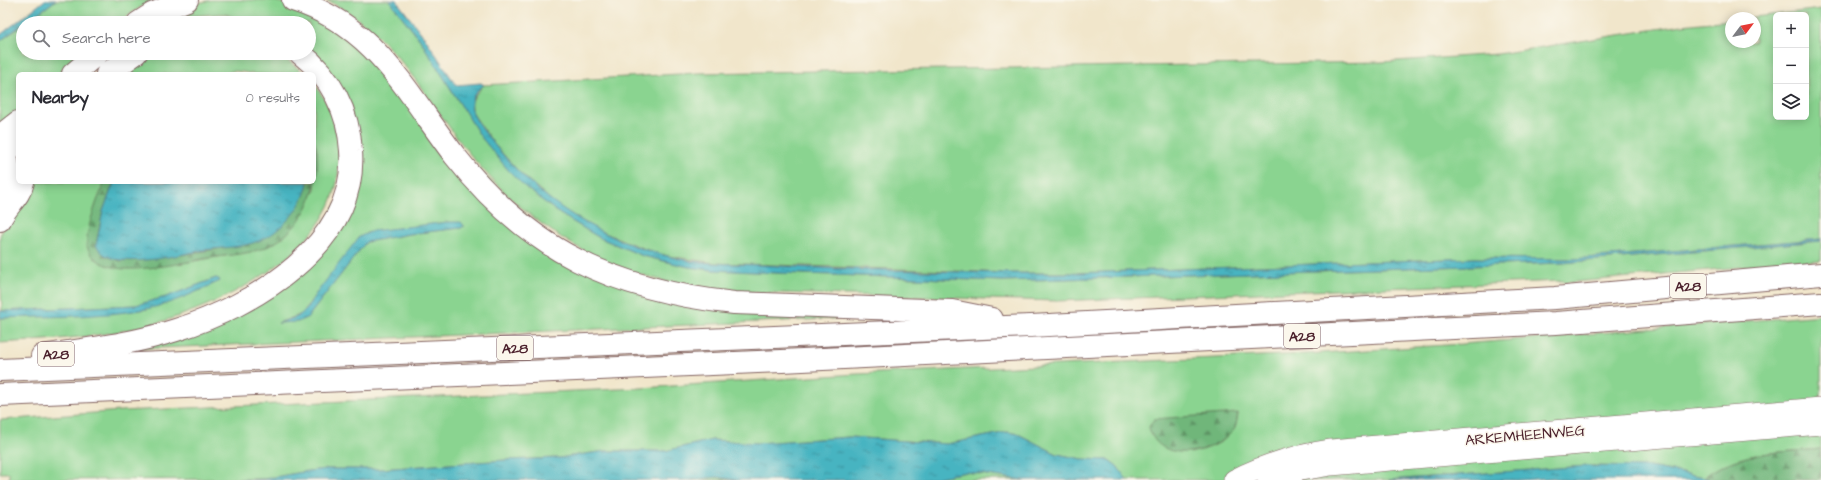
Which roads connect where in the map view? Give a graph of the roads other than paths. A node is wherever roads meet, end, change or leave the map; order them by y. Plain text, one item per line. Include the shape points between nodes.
1 (187, 0) edge
2 (293, 0) edge
3 (149, 16) edge
4 (90, 60) edge
5 (126, 60) edge
6 (308, 60) edge
7 (75, 72) edge
8 (110, 72) edge
9 (16, 126) edge
10 (6, 144) edge
11 (22, 184) edge
12 (0, 190) edge
13 (0, 220) edge
14 (1821, 274) edge
15 (1821, 303) edge
16 (1031, 326) junction
17 (0, 362) edge
18 (0, 370) edge
19 (96, 391) junction
20 (0, 395) edge
21 (0, 403) edge
22 (1821, 408) edge
23 (1821, 424) edge
24 (1234, 480) edge
25 (1268, 480) edge

1 - 3 main road
2 - 16 main road, A28 via 326,13 364,38 401,79 460,161 504,209 544,241 606,275 671,294 734,303 952,311
4 - 7 main road
5 - 8 main road
6 - 17 main road, A28 via 320,71 339,100 350,137 352,159 351,175 340,211 332,228 310,253 278,279 240,303 176,330 112,345
9 - 10 main road
10 - 12 main road via 9,170
11 - 13 main road
14 - 16 main road, A28 via 1555,298
15 - 19 main road, A28 via 1556,323
16 - 18 main road, A28
19 - 20 main road, A28
19 - 21 main road, A28
22 - 24 main road, ARKEMHEENWEG via 1331,450 1275,462
23 - 25 main road, ARKEMHEENWEG via 1331,465 1301,470

